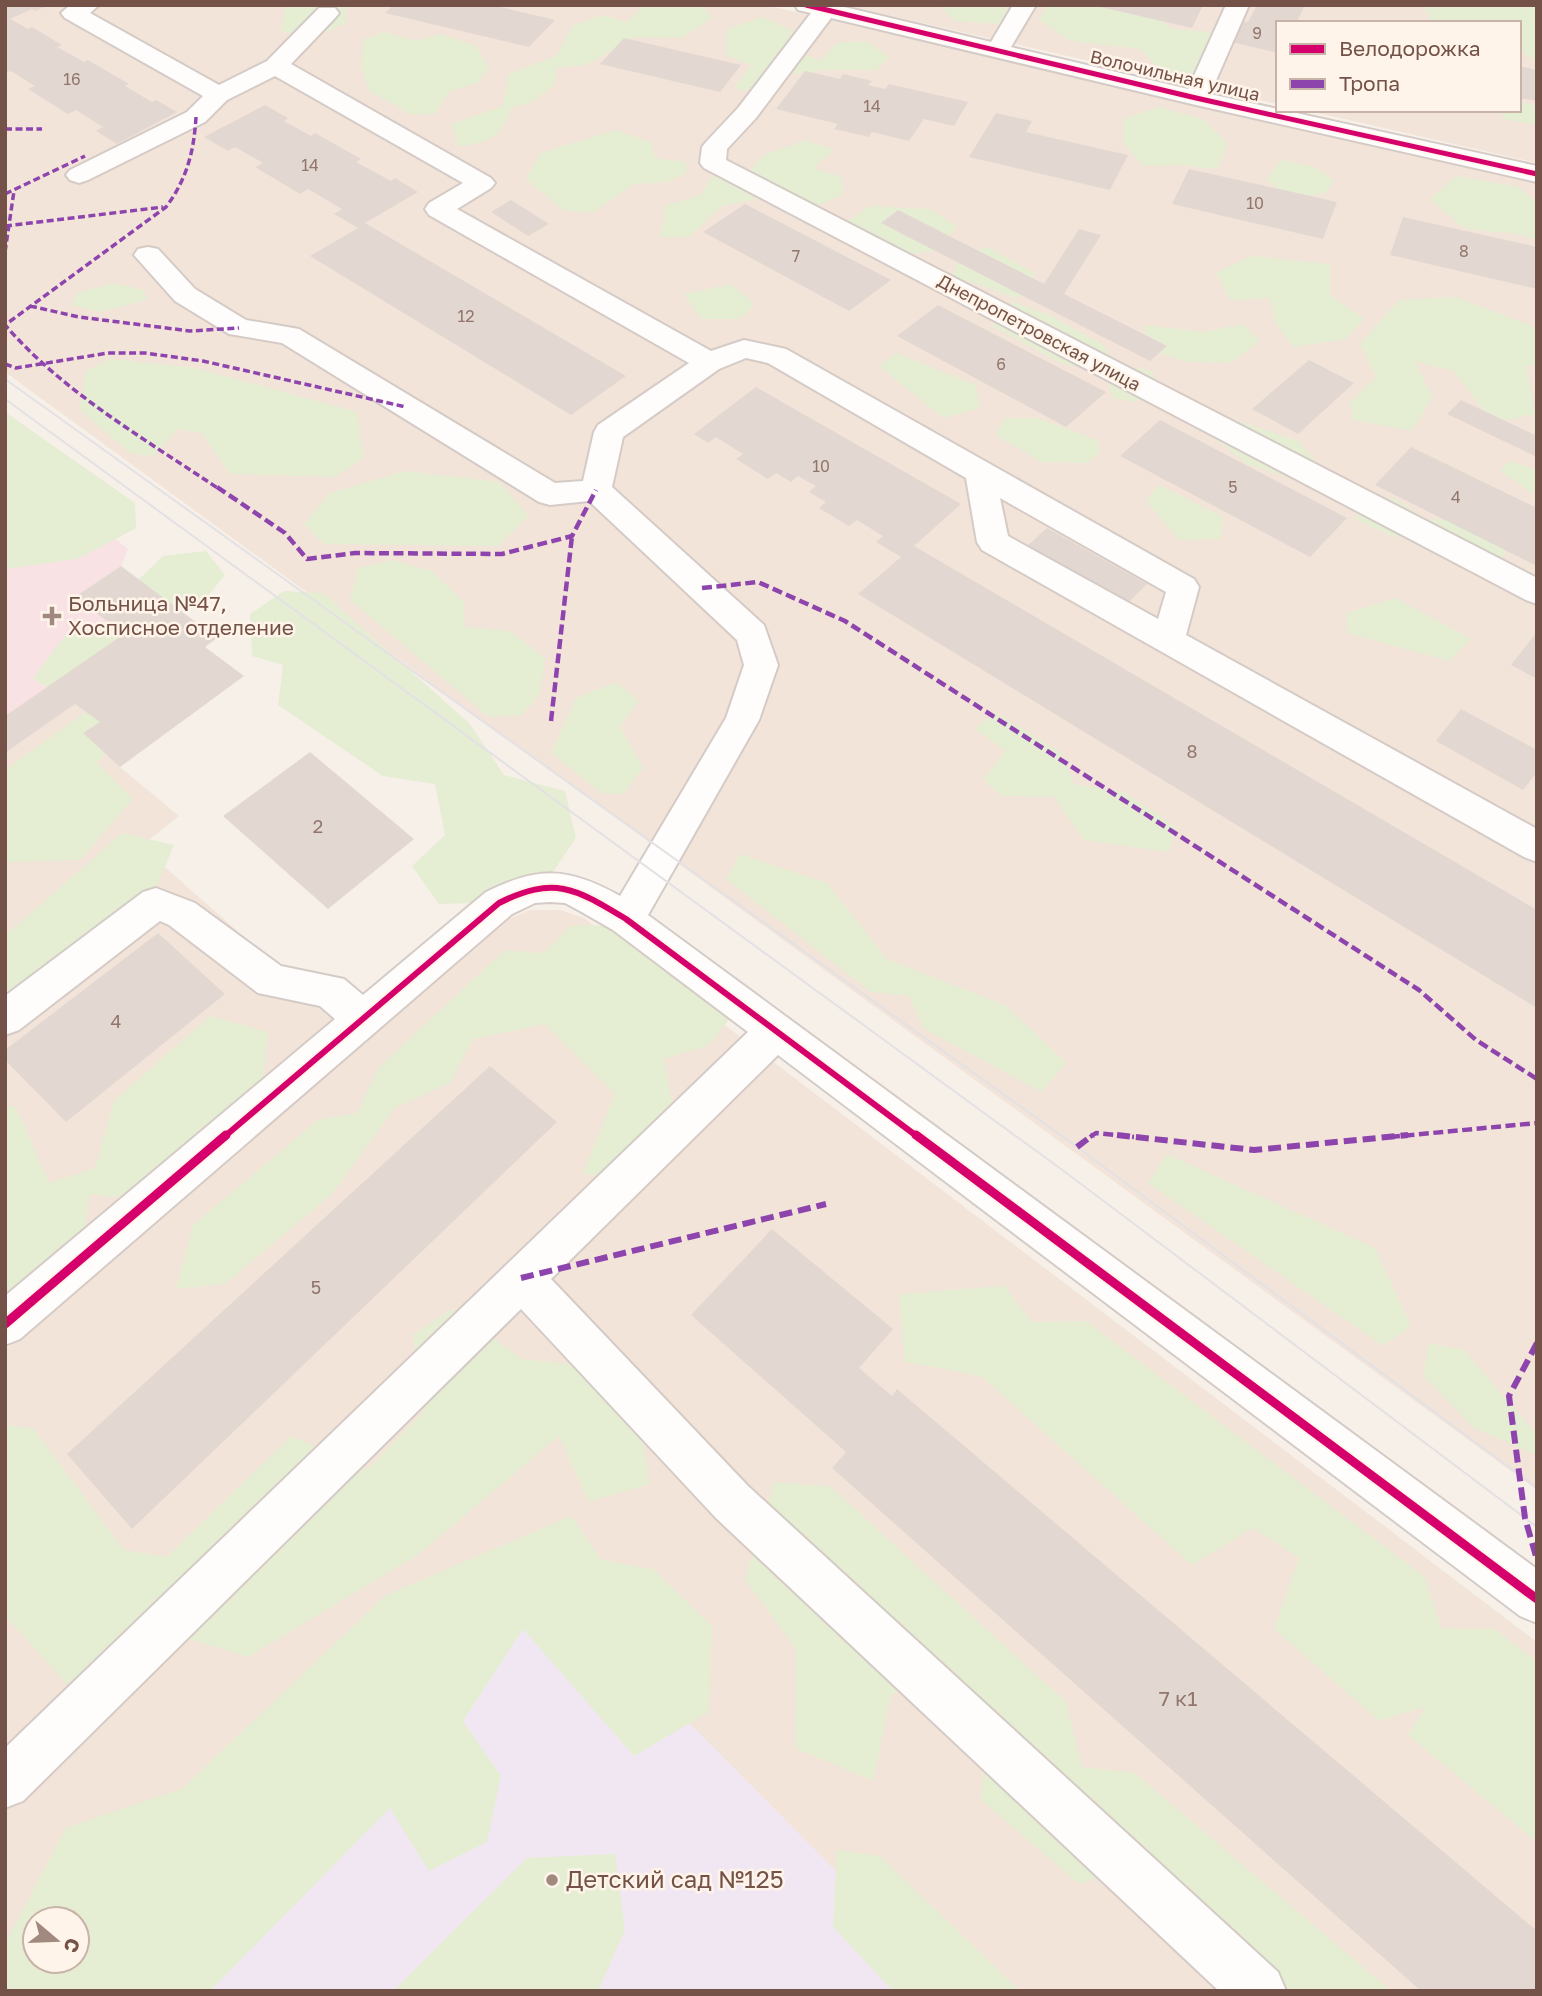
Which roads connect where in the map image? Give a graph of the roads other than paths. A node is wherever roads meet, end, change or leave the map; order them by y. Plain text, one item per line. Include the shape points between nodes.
1 (88, 5) edge
2 (1025, 5) edge
3 (1238, 5) edge
4 (815, 7) edge
5 (327, 8) edge
6 (997, 51) junction
7 (276, 66) junction
8 (218, 95) junction
9 (1196, 98) junction
10 (1537, 174) edge
11 (79, 175) dead end
12 (148, 255) dead end
13 (709, 362) junction
14 (980, 473) junction
15 (596, 490) junction
16 (1537, 592) edge
17 (1168, 641) junction
18 (1537, 847) edge
19 (626, 919) junction
20 (5, 1018) edge
21 (363, 1019) junction
22 (776, 1031) junction
23 (521, 1278) junction
24 (5, 1324) edge
25 (1537, 1599) edge
26 (5, 1783) edge
27 (1259, 1991) edge

1 - 8 street via 73,13
2 - 6 street
3 - 9 street
4 - 6 street, Волочильная улица
4 - 16 street, Днепропетровская улица via 747,113 715,147 713,163
5 - 7 street
6 - 9 street, Волочильная улица
7 - 8 street
7 - 13 street via 482,183 438,209
8 - 11 street via 196,117
9 - 10 street, Волочильная улица
12 - 15 street via 185,295 239,328 289,335 550,494
13 - 14 street via 744,349 776,355
13 - 15 street via 609,432
14 - 17 street via 993,542
14 - 17 street via 1183,587
15 - 19 street via 752,634 761,665 741,720
17 - 18 street
19 - 21 street via 580,892 550,885 520,891 499,903
19 - 22 street
20 - 21 street via 156,903 181,914 272,981 330,991
21 - 24 street
22 - 23 street
22 - 25 street
23 - 26 street
23 - 27 street via 732,1502

